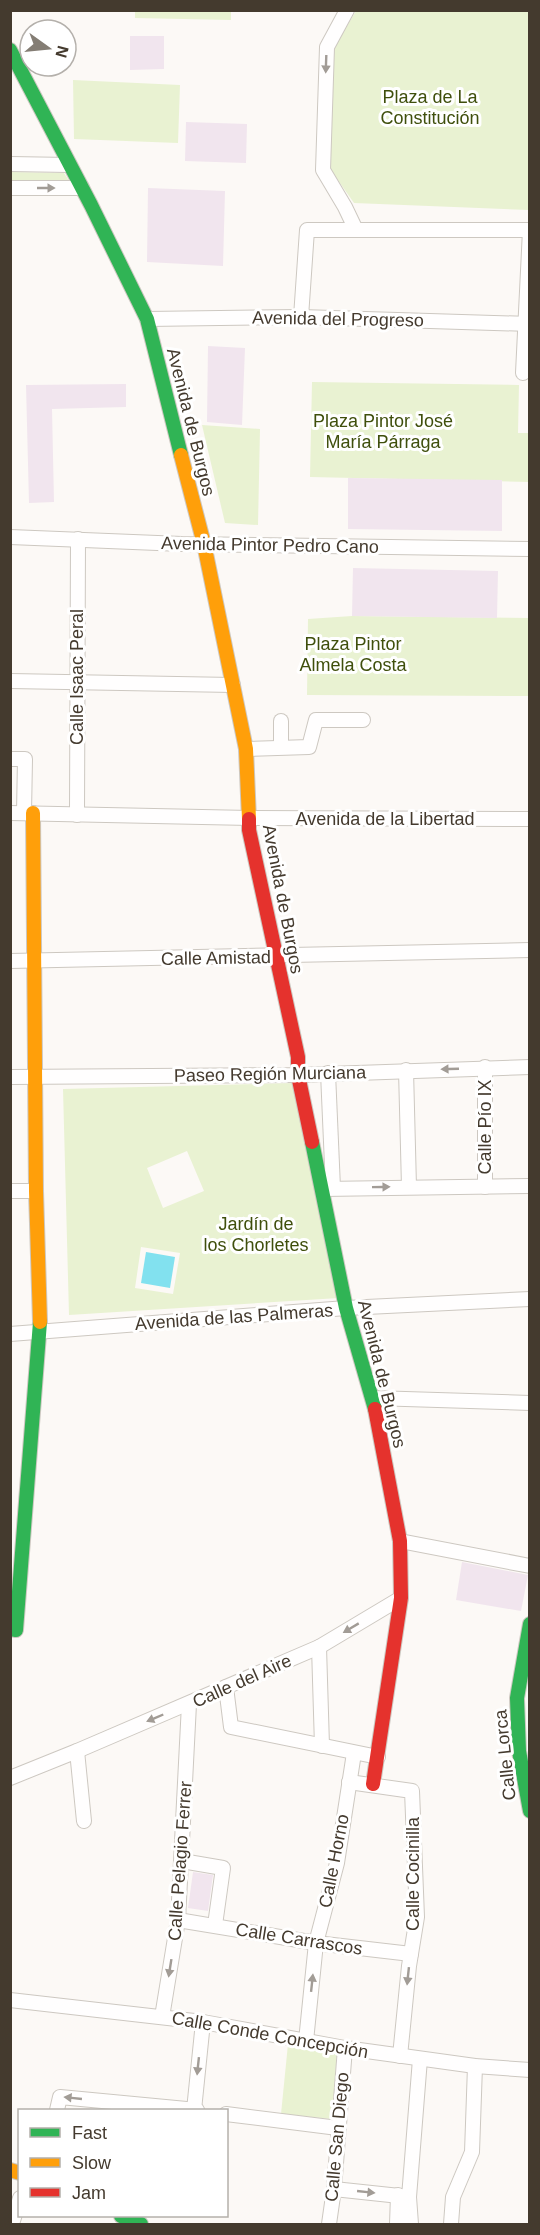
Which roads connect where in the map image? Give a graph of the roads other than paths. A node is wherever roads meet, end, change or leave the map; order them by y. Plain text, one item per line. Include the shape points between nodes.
1 (347, 10) edge
2 (10, 50) edge
3 (10, 164) edge
4 (69, 165) junction
5 (10, 188) edge
6 (82, 188) junction
7 (356, 230) junction
8 (529, 230) edge
9 (301, 316) junction
10 (147, 319) junction
11 (528, 324) edge
12 (523, 374) dead end
13 (10, 537) edge
14 (78, 538) junction
15 (204, 544) junction
16 (530, 549) edge
17 (10, 681) edge
18 (76, 682) junction
19 (233, 685) junction
20 (363, 720) dead end
21 (281, 721) dead end
22 (281, 747) junction
23 (246, 749) junction
24 (10, 759) edge
25 (22, 813) edge
26 (77, 815) junction
27 (250, 818) junction
28 (530, 819) edge
29 (530, 950) edge
30 (275, 957) junction
31 (10, 961) edge
32 (33, 961) junction
33 (530, 1067) edge
34 (484, 1068) junction
35 (406, 1070) junction
36 (328, 1073) junction
37 (298, 1075) junction
38 (10, 1077) edge
39 (35, 1078) junction
40 (530, 1186) edge
41 (409, 1187) junction
42 (485, 1187) junction
43 (328, 1189) junction
44 (10, 1191) edge
45 (36, 1191) junction
46 (530, 1299) edge
47 (346, 1308) junction
48 (40, 1332) junction
49 (10, 1334) edge
50 (373, 1398) junction
51 (530, 1403) edge
52 (400, 1541) junction
53 (530, 1566) edge
54 (401, 1598) junction
55 (530, 1624) edge
56 (13, 1630) edge
57 (319, 1647) junction
58 (226, 1687) junction
59 (189, 1704) junction
60 (322, 1746) junction
61 (77, 1751) junction
62 (354, 1753) junction
63 (378, 1756) junction
64 (10, 1778) edge
65 (349, 1782) junction
66 (373, 1784) junction
67 (530, 1811) edge
68 (84, 1821) dead end
69 (182, 1861) junction
70 (178, 1920) junction
71 (215, 1925) junction
72 (316, 1943) junction
73 (411, 1954) junction
74 (10, 2000) edge
75 (162, 2017) junction
76 (203, 2022) junction
77 (306, 2041) junction
78 (345, 2048) junction
79 (400, 2056) junction
80 (420, 2059) junction
81 (476, 2066) junction
82 (530, 2070) edge
83 (57, 2109) edge
84 (163, 2109) edge
85 (195, 2109) edge
86 (228, 2114) edge
87 (338, 2128) junction
88 (334, 2189) junction
89 (404, 2196) junction
90 (18, 2205) edge
91 (124, 2217) edge
92 (12, 2224) edge
93 (143, 2224) edge
94 (329, 2224) edge
95 (398, 2224) edge
96 (411, 2224) edge
97 (451, 2224) edge

1 -> 7 street via 327,47 323,171
2 - 4 street, Avenida de Burgos
3 - 4 street
4 - 6 street, Avenida de Burgos
5 -> 6 street
6 - 10 street, Avenida de Burgos
7 - 8 street
7 - 9 street via 307,230
8 - 11 street
9 - 10 street, Avenida del Progreso
9 - 11 street, Avenida del Progreso
10 - 15 street, Avenida de Burgos
11 - 12 street
13 - 14 street, Avenida Pintor Pedro Cano
14 - 15 street, Avenida Pintor Pedro Cano
14 - 18 street, Calle Isaac Peral
15 - 16 street, Avenida Pintor Pedro Cano
15 - 19 street, Avenida de Burgos
17 - 18 street
18 - 19 street
18 - 26 street, Calle Isaac Peral
19 - 23 street, Avenida de Burgos
20 - 22 street via 316,720 309,747
21 - 22 street
22 - 23 street
23 - 27 street, Avenida de Burgos
24 - 25 street via 25,759
25 - 26 street, Avenida de la Libertad
25 - 32 street
26 - 27 street, Avenida de la Libertad
27 - 28 street, Avenida de la Libertad
27 - 30 street, Avenida de Burgos via 249,830
29 - 30 street, Calle Amistad
30 - 32 street, Calle Amistad
30 - 37 street, Avenida de Burgos via 298,1058
31 - 32 street, Calle Amistad
32 - 39 street
33 - 34 street, Paseo Región Murciana
34 -> 35 street, Paseo Región Murciana
34 - 42 street, Calle Pío IX
35 - 36 street, Paseo Región Murciana
35 - 41 street
36 - 37 street, Paseo Región Murciana
36 - 43 street
37 - 39 street, Paseo Región Murciana
37 - 43 street, Avenida de Burgos
38 - 39 street, Paseo Región Murciana
39 - 45 street
40 - 42 street
41 - 42 street
43 -> 41 street
43 - 47 street, Avenida de Burgos
44 - 45 street
45 - 48 street
46 - 47 street, Avenida de las Palmeras
47 - 48 street, Avenida de las Palmeras
47 - 50 street, Avenida de Burgos
48 - 49 street, Avenida de las Palmeras
48 - 56 street
50 - 51 street
50 - 52 street, Avenida de Burgos
52 - 53 street
52 - 54 street, Avenida de Burgos
54 -> 57 street, Calle del Aire
54 - 63 street, Avenida de Burgos
55 - 67 street, Calle Lorca via 517,1698 519,1751
57 - 58 street, Calle del Aire
57 - 60 street
58 - 59 street, Calle del Aire
58 - 60 street via 231,1727
59 -> 61 street, Calle del Aire
59 - 69 street, Calle Pelagio Ferrer
60 - 62 street
61 - 64 street, Calle del Aire
61 - 68 street
62 - 63 street
62 - 65 street, Calle Horno
63 - 66 street, Avenida de Burgos
65 - 66 street, Calle Cocinilla
65 - 72 street, Calle Horno via 337,1863
66 - 73 street, Calle Cocinilla via 412,1791 417,1917
69 - 70 street, Calle Pelagio Ferrer
69 - 71 street, Calle Carrascos via 223,1868
70 - 71 street
70 -> 75 street, Calle Pelagio Ferrer
71 - 72 street, Calle Carrascos
72 - 73 street, Calle Carrascos
77 -> 72 street, Calle Horno
73 -> 79 street, Calle Cocinilla
74 - 75 street, Calle Conde Concepción
75 - 76 street, Calle Conde Concepción
76 - 77 street, Calle Conde Concepción
76 -> 85 street
77 - 78 street, Calle Conde Concepción
78 - 79 street, Calle Conde Concepción
78 - 87 street, Calle San Diego
79 - 80 street, Calle Conde Concepción
80 - 81 street, Calle Conde Concepción
80 - 89 street
81 - 82 street, Calle Conde Concepción
81 - 97 street via 472,2152 453,2197
84 -> 83 street via 60,2097
86 - 87 street
87 - 88 street, Calle San Diego
88 -> 89 street
88 - 94 street, Calle San Diego
89 - 95 street
89 - 96 street
90 - 92 street
91 - 93 street

